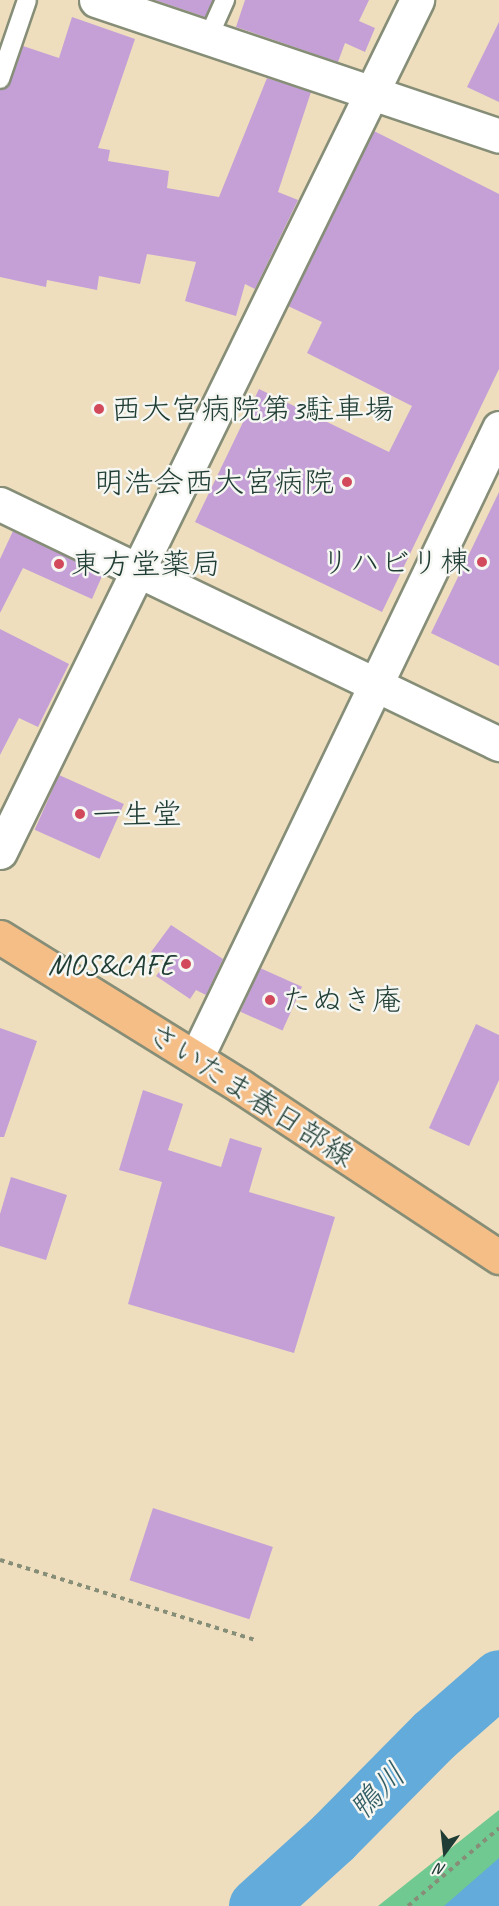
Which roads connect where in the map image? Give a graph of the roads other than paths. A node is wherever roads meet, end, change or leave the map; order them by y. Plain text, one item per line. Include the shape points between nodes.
1 (27, 0) edge
2 (225, 0) edge
3 (417, 0) edge
4 (109, 2) edge
5 (208, 38) junction
6 (0, 79) edge
7 (372, 93) junction
8 (499, 136) edge
9 (499, 428) edge
10 (0, 504) edge
11 (139, 570) junction
12 (375, 684) junction
13 (499, 744) edge
14 (0, 852) edge
15 (0, 937) edge
16 (196, 1058) junction
17 (499, 1257) edge

1 - 6 lane
2 - 5 lane
3 - 7 street
4 - 5 street
5 - 7 street
7 - 8 street
7 - 11 street
9 - 12 street
10 - 11 street
11 - 12 street
11 - 14 street
12 - 13 street
12 - 16 street
15 - 16 main road, さいたま春日部線
16 - 17 main road, さいたま春日部線

